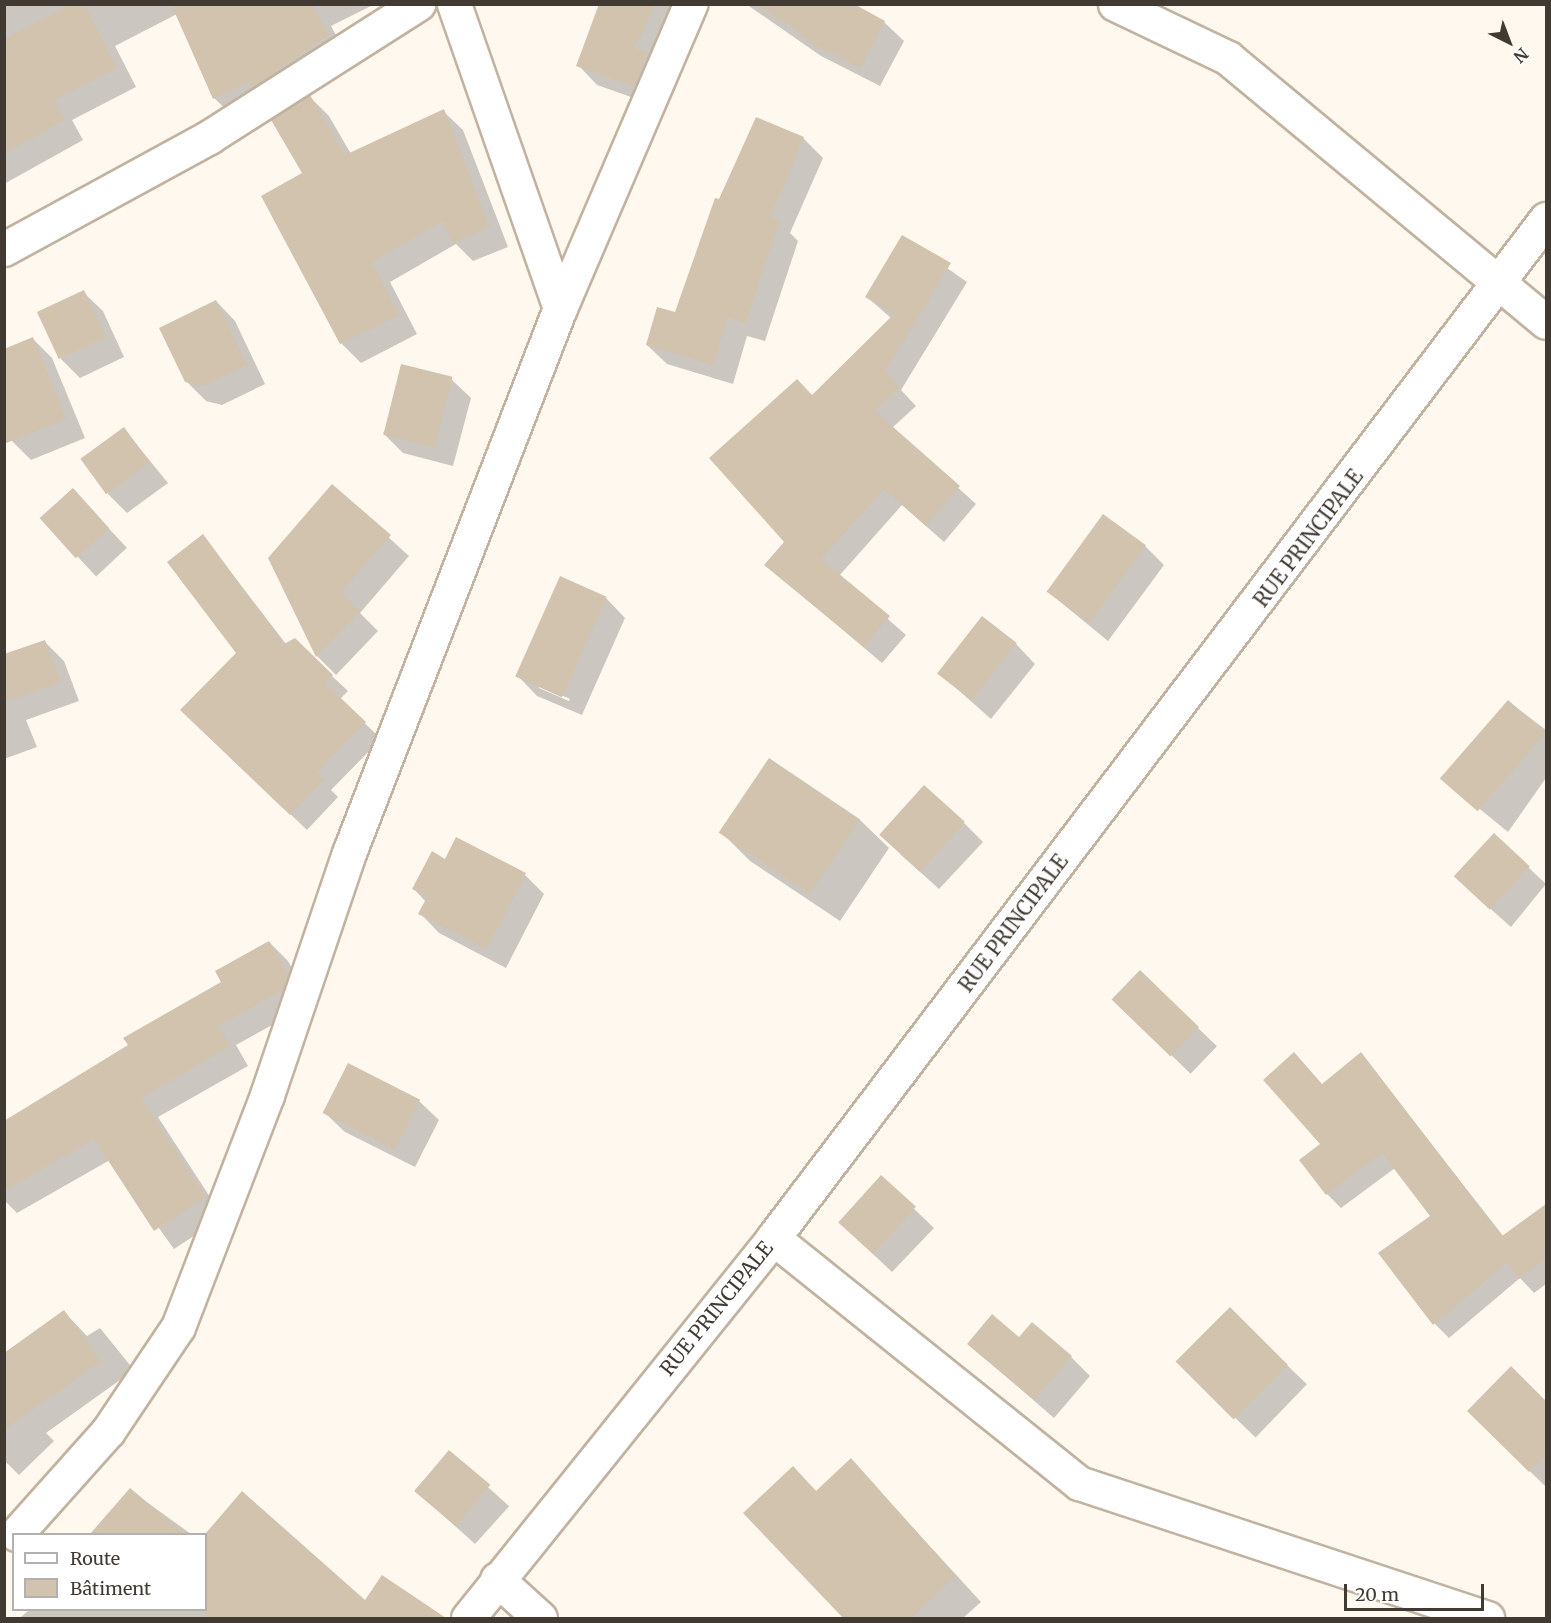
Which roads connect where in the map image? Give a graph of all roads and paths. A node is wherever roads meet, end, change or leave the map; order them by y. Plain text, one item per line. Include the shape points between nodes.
1 (418, 4) edge
2 (454, 4) edge
3 (690, 4) edge
4 (1115, 4) edge
5 (1546, 219) edge
6 (4, 249) edge
7 (1500, 287) junction
8 (560, 308) junction
9 (1546, 322) edge
10 (773, 1238) junction
11 (18, 1533) edge
12 (497, 1579) junction
13 (468, 1618) edge
14 (540, 1618) edge
15 (1487, 1618) edge

1 - 6 street via 208,137
2 - 8 street
3 - 8 street
4 - 7 street via 1228,58
5 - 7 street, RUE PRINCIPALE
7 - 9 street
7 - 10 street, RUE PRINCIPALE
8 - 11 street via 349,853 267,1095 178,1327 108,1431
10 - 12 street, RUE PRINCIPALE
10 - 15 street via 1079,1483
12 - 13 street, RUE PRINCIPALE
12 - 14 street

